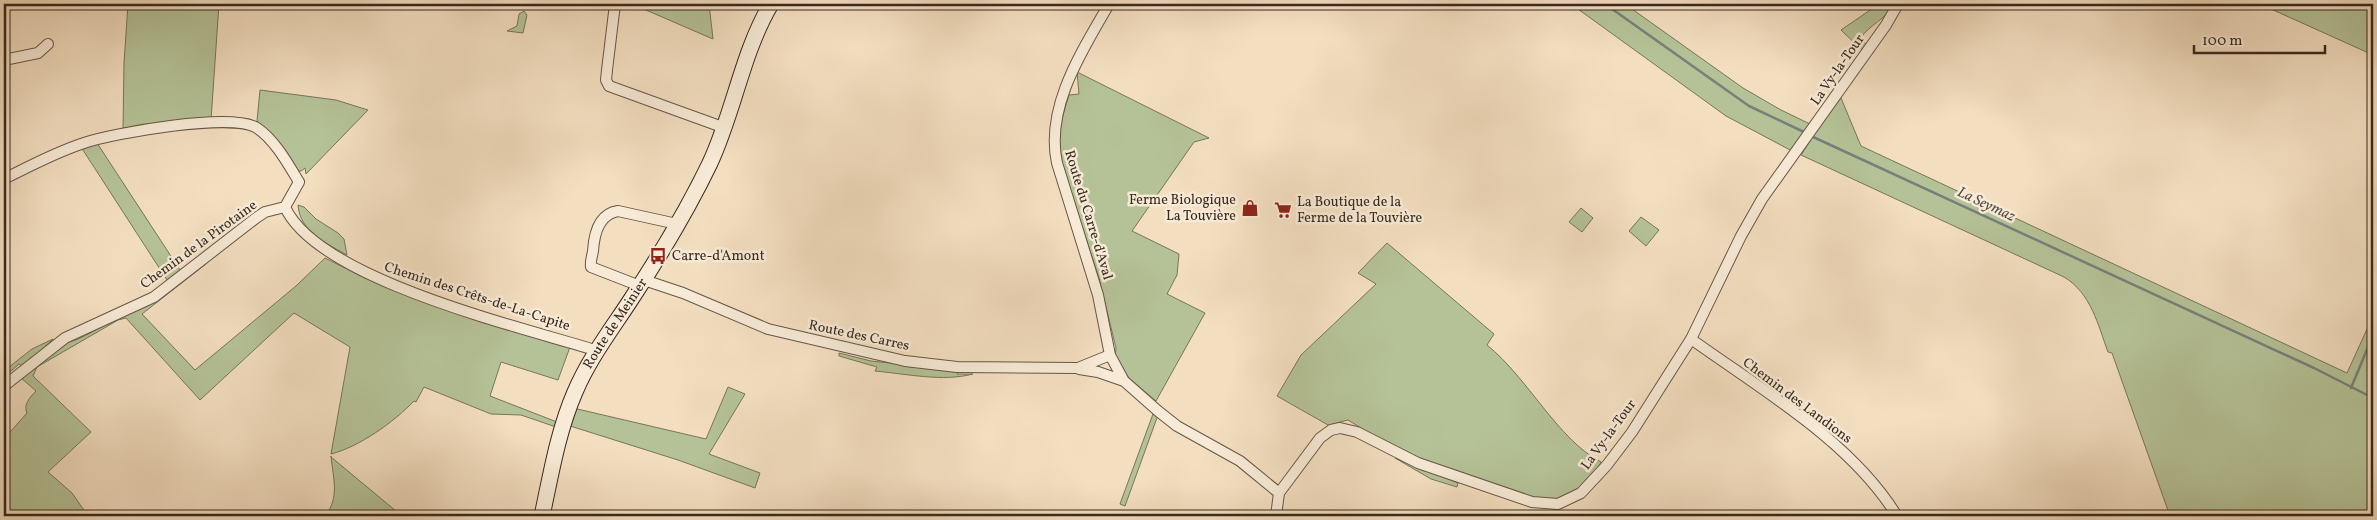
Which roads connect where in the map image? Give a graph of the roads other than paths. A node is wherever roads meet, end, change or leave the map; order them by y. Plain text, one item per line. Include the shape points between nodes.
1 (615, 4) edge
2 (771, 4) edge
3 (1109, 4) edge
4 (1898, 4) edge
5 (48, 44) dead end
6 (4, 60) edge
7 (725, 128) junction
8 (4, 179) edge
9 (285, 207) junction
10 (677, 224) junction
11 (642, 283) junction
12 (1691, 339) junction
13 (598, 351) junction
14 (1110, 355) junction
15 (1078, 368) junction
16 (1124, 381) junction
17 (4, 386) edge
18 (1279, 493) junction
19 (542, 516) edge
20 (1276, 516) edge
21 (1898, 516) edge

1 - 7 street via 606,70 609,86
2 - 7 street, Route de Meinier via 757,32
3 - 14 street, Route du Carre-d'Aval via 1068,85 1056,117 1053,142 1098,295
4 - 12 street, La Vy-la-Tour via 1751,218
5 - 6 street via 38,53
7 - 10 street, Route de Meinier
8 - 9 street via 69,148 97,139 234,122 262,132 299,182
9 - 13 street, Chemin des Crêts-de-La-Capite via 306,236 334,256 386,283
9 - 17 street, Chemin de la Pirotaine via 256,218 154,298 65,338
10 - 11 street, Route de Meinier
10 - 11 street, Route des Carres via 618,211 609,213 599,225 592,240 591,267
11 - 13 street, Route de Meinier
11 - 15 street, Route des Carres via 683,293 768,329 905,361 957,367
12 - 18 street, La Vy-la-Tour via 1615,455 1587,487 1564,503 1548,505 1524,500 1418,463 1357,432 1340,428 1320,438
12 - 21 street, Chemin des Landions via 1823,435 1873,482
13 - 19 street, Route de Meinier via 575,390 566,414
14 - 15 street, Route des Carres
14 - 16 street, Route des Carres
15 - 16 street, Route des Carres
16 - 18 street, Route des Carres via 1177,426 1240,461
18 - 20 street

